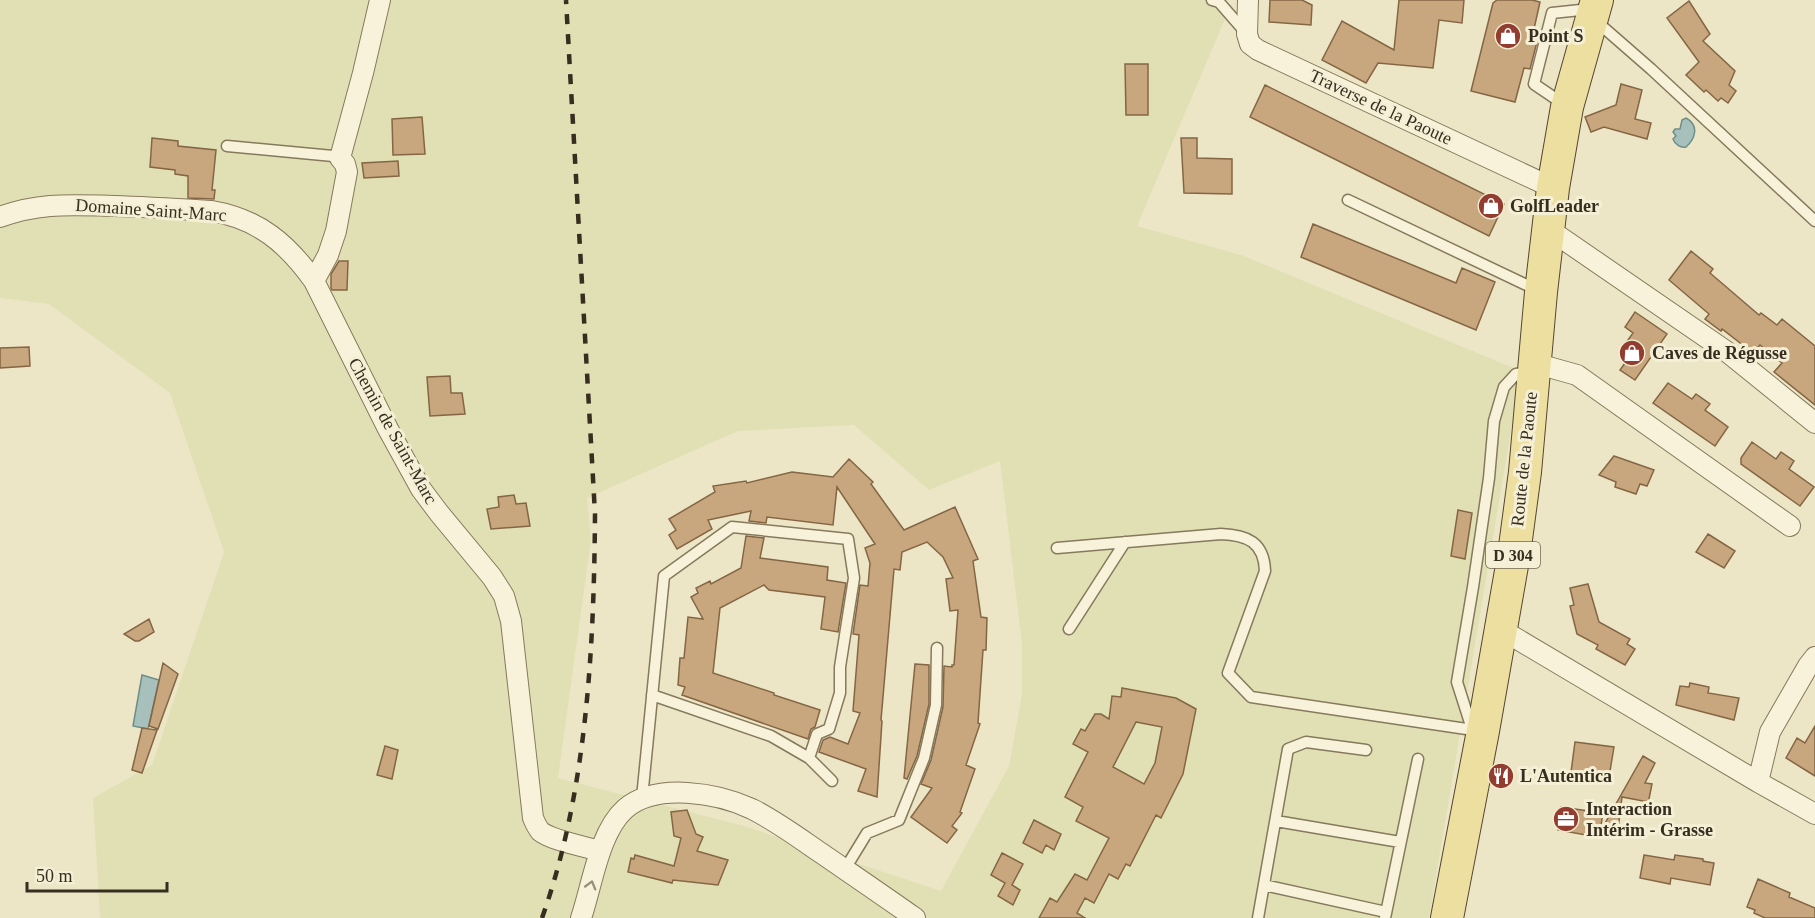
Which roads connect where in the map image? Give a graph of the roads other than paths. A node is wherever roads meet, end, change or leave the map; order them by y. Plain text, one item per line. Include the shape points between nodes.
1 (380, 0) edge
2 (1212, 0) edge
3 (1248, 0) edge
4 (1554, 0) edge
5 (1594, 9) edge
6 (1552, 13) junction
7 (1247, 34) junction
8 (1568, 107) junction
9 (227, 146) dead end
10 (340, 159) junction
11 (1553, 188) junction
12 (1348, 200) dead end
13 (0, 217) edge
14 (1815, 221) edge
15 (1547, 228) junction
16 (314, 281) junction
17 (1541, 292) junction
18 (1534, 367) junction
19 (1815, 423) edge
20 (1790, 526) dead end
21 (1125, 542) junction
22 (1057, 548) dead end
23 (1069, 629) dead end
24 (1502, 630) junction
25 (937, 648) dead end
26 (1815, 657) edge
27 (652, 695) junction
28 (1477, 730) junction
29 (1366, 750) dead end
30 (809, 758) junction
31 (1418, 759) dead end
32 (832, 781) dead end
33 (1758, 782) junction
34 (642, 798) junction
35 (1815, 814) edge
36 (1276, 821) junction
37 (1400, 842) junction
38 (600, 851) junction
39 (845, 869) junction
40 (1264, 885) junction
41 (1385, 915) edge
42 (581, 918) edge
43 (915, 918) edge
44 (1258, 918) edge
45 (1447, 918) edge

1 - 10 street
2 - 7 lane via 1219,2
3 - 7 street
4 - 6 lane
5 - 6 lane
5 - 8 main road, Route de la Paoute / D 304
5 - 14 lane via 1650,69
6 - 8 lane via 1534,84
7 - 11 street, Traverse de la Paoute via 1250,44 1258,50
8 - 11 main road, Route de la Paoute / D 304
9 - 10 lane
10 - 16 street via 347,172 336,231
11 - 15 main road, Route de la Paoute / D 304
12 - 17 lane
13 - 16 street, Domaine Saint-Marc via 18,210 66,204 232,214 268,232
15 - 17 main road, Route de la Paoute / D 304
15 - 19 street via 1726,351
16 - 38 street, Chemin de Saint-Marc via 422,489 504,596 536,826 550,836
17 - 18 main road, Route de la Paoute / D 304
18 - 20 street via 1577,375
18 - 24 main road, Route de la Paoute / D 304 via 1525,472
18 - 28 lane via 1516,374 1504,387 1494,421 1489,478 1456,682
21 - 22 lane
21 - 23 lane
21 - 28 lane via 1221,534 1240,535 1256,544 1264,557 1265,571 1228,673 1251,697
24 - 28 main road, Route de la Paoute / D 304
24 - 33 street
25 - 39 lane via 936,705 924,758 898,820 867,833
26 - 33 street via 1770,732
27 - 30 lane via 771,736
27 - 30 lane via 664,576 732,527 848,539 854,578 840,667 840,693 829,729 817,734
27 - 34 lane
28 - 45 main road, Route de la Paoute / D 304
29 - 36 lane via 1306,742 1288,749
30 - 32 lane
31 - 37 lane
33 - 35 street
34 - 38 street via 624,810
34 - 39 street via 668,793 698,794 750,808
36 - 37 lane
36 - 40 lane
37 - 41 lane
42 -> 38 street
39 - 43 street
40 - 41 lane
40 - 44 lane

